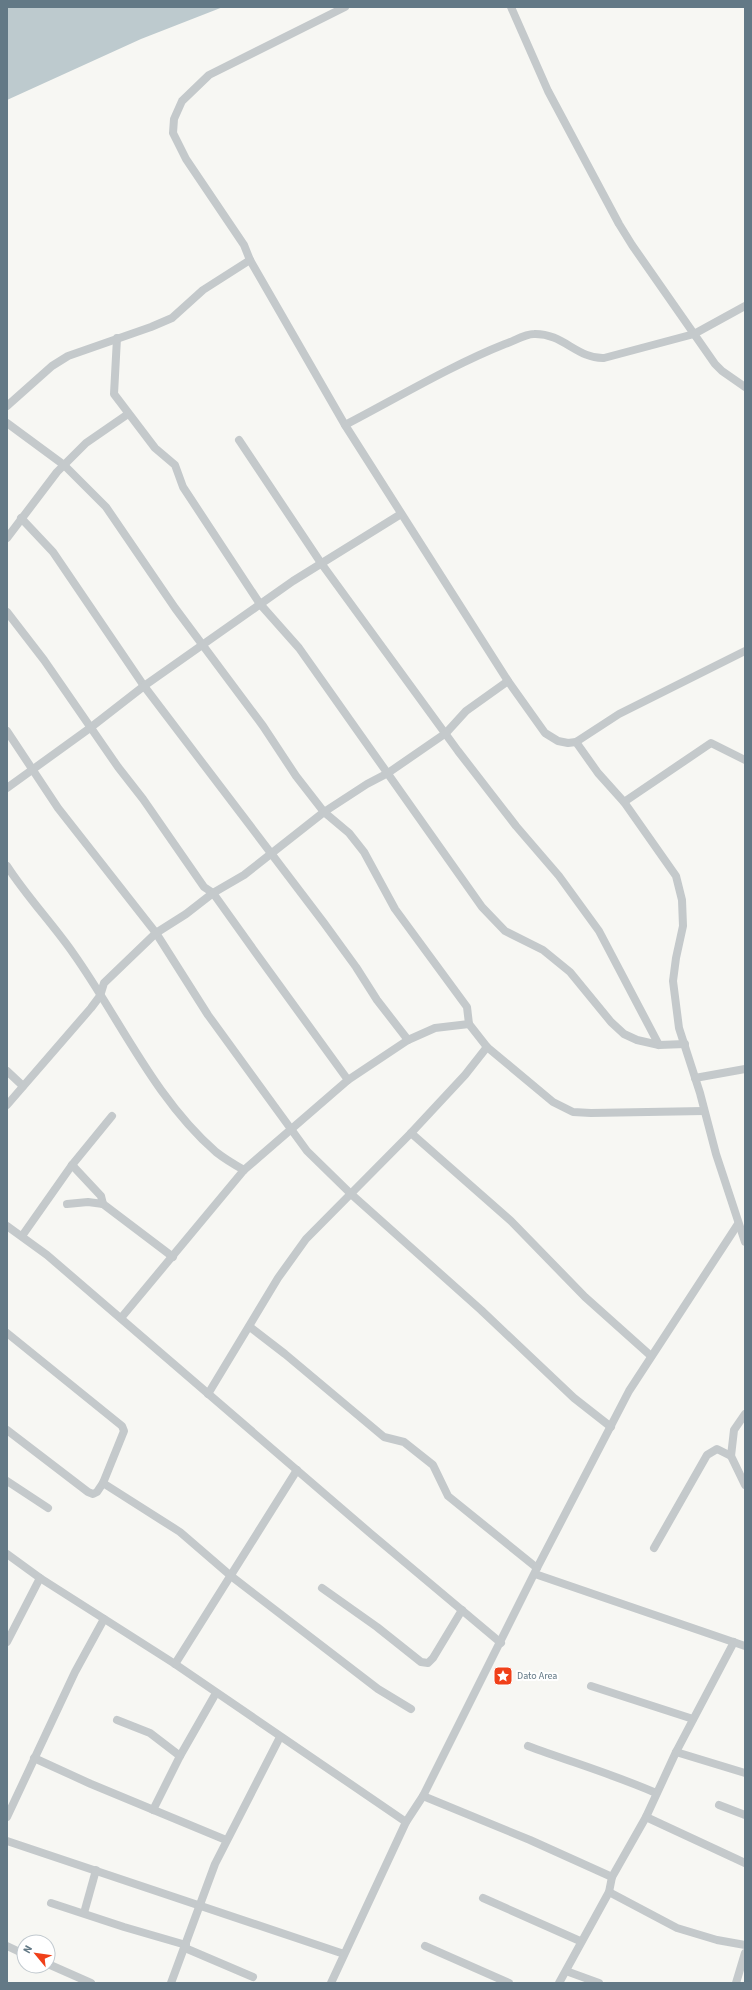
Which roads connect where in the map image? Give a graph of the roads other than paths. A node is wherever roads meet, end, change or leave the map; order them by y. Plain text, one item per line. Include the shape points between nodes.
1 (345, 7) edge
2 (511, 7) edge
3 (250, 260) junction
4 (745, 306) edge
5 (694, 334) junction
6 (117, 338) junction
7 (745, 387) edge
8 (7, 406) edge
9 (128, 414) junction
10 (7, 423) edge
11 (345, 425) junction
12 (239, 440) dead end
13 (64, 465) junction
14 (401, 514) junction
15 (21, 518) junction
16 (7, 538) edge
17 (321, 563) junction
18 (260, 604) junction
19 (7, 612) edge
20 (204, 645) junction
21 (745, 651) edge
22 (508, 681) junction
23 (144, 686) junction
24 (90, 728) junction
25 (7, 730) edge
26 (446, 733) junction
27 (576, 742) junction
28 (745, 760) edge
29 (32, 770) junction
30 (388, 772) junction
31 (7, 788) edge
32 (624, 802) junction
33 (324, 812) junction
34 (271, 855) junction
35 (7, 866) edge
36 (214, 893) junction
37 (156, 933) junction
38 (100, 996) junction
39 (470, 1024) junction
40 (408, 1040) junction
41 (659, 1044) junction
42 (685, 1044) junction
43 (487, 1047) junction
44 (745, 1069) edge
45 (7, 1070) edge
46 (696, 1078) junction
47 (348, 1080) junction
48 (23, 1086) junction
49 (7, 1105) edge
50 (704, 1111) junction
51 (112, 1116) dead end
52 (290, 1130) junction
53 (411, 1133) junction
54 (72, 1166) junction
55 (244, 1170) junction
56 (351, 1194) junction
57 (66, 1204) dead end
58 (103, 1204) junction
59 (738, 1224) junction
60 (7, 1226) edge
61 (22, 1236) junction
62 (745, 1242) edge
63 (173, 1257) junction
64 (121, 1318) junction
65 (250, 1326) junction
66 (7, 1333) edge
67 (651, 1356) junction
68 (208, 1394) junction
69 (745, 1414) edge
70 (611, 1427) junction
71 (7, 1430) edge
72 (730, 1456) junction
73 (297, 1470) junction
74 (7, 1481) edge
75 (103, 1483) junction
76 (745, 1485) edge
77 (48, 1508) dead end
78 (654, 1548) dead end
79 (7, 1554) edge
80 (536, 1571) junction
81 (231, 1576) junction
82 (40, 1578) junction
83 (322, 1588) dead end
84 (462, 1610) junction
85 (104, 1619) junction
86 (7, 1642) edge
87 (501, 1642) junction
88 (734, 1642) junction
89 (745, 1646) edge
90 (175, 1664) junction
91 (591, 1686) dead end
92 (216, 1693) junction
93 (411, 1709) dead end
94 (693, 1719) junction
95 (117, 1720) dead end
96 (280, 1737) junction
97 (528, 1746) dead end
98 (676, 1752) junction
99 (180, 1756) junction
100 (34, 1758) junction
101 (745, 1773) edge
102 (656, 1793) junction
103 (423, 1796) junction
104 (719, 1805) dead end
105 (153, 1810) junction
106 (745, 1815) edge
107 (7, 1817) edge
108 (646, 1817) junction
109 (406, 1822) junction
110 (226, 1840) junction
111 (7, 1841) edge
112 (745, 1863) edge
113 (96, 1870) junction
114 (612, 1877) junction
115 (609, 1892) junction
116 (483, 1898) dead end
117 (52, 1903) dead end
118 (200, 1906) junction
119 (84, 1913) junction
120 (580, 1941) junction
121 (745, 1945) edge
122 (185, 1946) junction
123 (425, 1946) dead end
124 (745, 1953) edge
125 (344, 1954) junction
126 (56, 1968) edge
127 (566, 1971) junction
128 (253, 1977) dead end
129 (335, 1982) edge
130 (91, 1983) edge
131 (171, 1983) edge
132 (509, 1983) edge
133 (559, 1983) edge
134 (599, 1983) edge
135 (736, 1983) edge

1 - 3 street via 209,75 182,100 174,119 173,133 186,159 244,245
2 - 5 street via 548,91 619,224
3 - 6 street via 202,290 172,318
3 - 11 street
4 - 5 street
5 - 7 street via 722,372
5 - 11 street via 596,358 583,354 548,334 532,334 486,352
6 - 8 street via 68,356 52,366
6 - 9 street via 113,391
9 - 13 street via 86,443
9 - 18 street via 155,448 175,465 183,487
10 - 13 street
11 - 14 street
12 - 17 street
13 - 15 street
13 - 20 street via 106,508 175,608
14 - 17 street
14 - 22 street via 447,582
15 - 16 street
15 - 23 street via 53,552
17 - 18 street
17 - 26 street
18 - 20 street
18 - 30 street via 299,648
19 - 24 street via 44,660
20 - 23 street
20 - 33 street
21 - 27 street via 619,714
22 - 26 street via 466,711
22 - 27 street via 545,733 558,741
23 - 24 street
23 - 34 street
24 - 29 street
24 - 36 street via 143,798 204,887
25 - 29 street
26 - 30 street
26 - 41 street via 599,931
27 - 32 street via 598,773
28 - 32 street via 711,743
29 - 31 street
29 - 37 street via 90,850
30 - 33 street
30 - 41 street via 482,907 500,926 542,950 570,972 624,1034 637,1040
32 - 42 street via 671,867 679,888 683,926 673,981 679,1028
33 - 34 street
33 - 39 street via 349,833 364,852 395,909 467,1007
34 - 36 street
34 - 40 street via 324,923 376,1000
35 - 38 street via 73,953
36 - 37 street
36 - 47 street
37 - 38 street via 104,983
37 - 52 street via 208,1015
38 - 48 street
38 - 55 street via 187,1123 217,1153
39 - 40 street via 435,1028
39 - 43 street
40 - 47 street
41 - 42 street
42 - 46 street
43 - 50 street via 553,1102 574,1112
43 - 53 street via 465,1075
44 - 46 street
45 - 48 street
46 - 50 street
47 - 52 street
48 - 49 street
50 - 59 street
51 - 54 street
52 - 55 street
52 - 56 street via 307,1151
53 - 56 street
53 - 67 street via 511,1221 585,1297
54 - 58 street via 101,1196
54 - 61 street
55 - 63 street
56 - 65 street via 306,1240 278,1278
56 - 70 street via 481,1310 574,1398
57 - 58 street
58 - 63 street
59 - 62 street
59 - 67 street
60 - 61 street
61 - 64 street
63 - 64 street
64 - 68 street
65 - 68 street
65 - 80 street via 384,1437 404,1442 432,1465 448,1496
66 - 75 street via 122,1426 124,1431
67 - 70 street
68 - 73 street
69 - 72 street via 734,1430
70 - 80 street
71 - 75 street via 88,1492 97,1492
72 - 76 street
72 - 78 street via 717,1449 707,1455
73 - 81 street
73 - 84 street
74 - 77 street
75 - 81 street via 180,1532
79 - 82 street
80 - 87 street
80 - 88 street
81 - 90 street
81 - 93 street via 378,1689
82 - 85 street
82 - 86 street
83 - 84 street via 421,1662 428,1663 433,1658
84 - 87 street
85 - 90 street
85 - 100 street via 75,1672
87 - 103 street
88 - 89 street
88 - 94 street
90 - 92 street
91 - 94 street
92 - 96 street
92 - 99 street
94 - 98 street
95 - 99 street via 150,1733
96 - 109 street
96 - 110 street
97 - 102 street via 596,1771 621,1777
98 - 101 street
98 - 102 street
99 - 105 street
100 - 105 street
100 - 107 street
102 - 108 street
103 - 109 street
103 - 114 street
104 - 106 street
105 - 110 street
108 - 112 street
108 - 114 street
109 - 125 street
110 - 118 street
111 - 113 street
113 - 118 street
113 - 119 street
114 - 115 street
115 - 120 street
115 - 121 street via 677,1928
116 - 120 street
117 - 119 street
118 - 122 street
118 - 125 street
119 - 122 street
120 - 127 street
122 - 128 street
122 - 131 street
123 - 132 street
124 - 135 street
125 - 129 street
126 - 130 street
127 - 133 street
127 - 134 street

